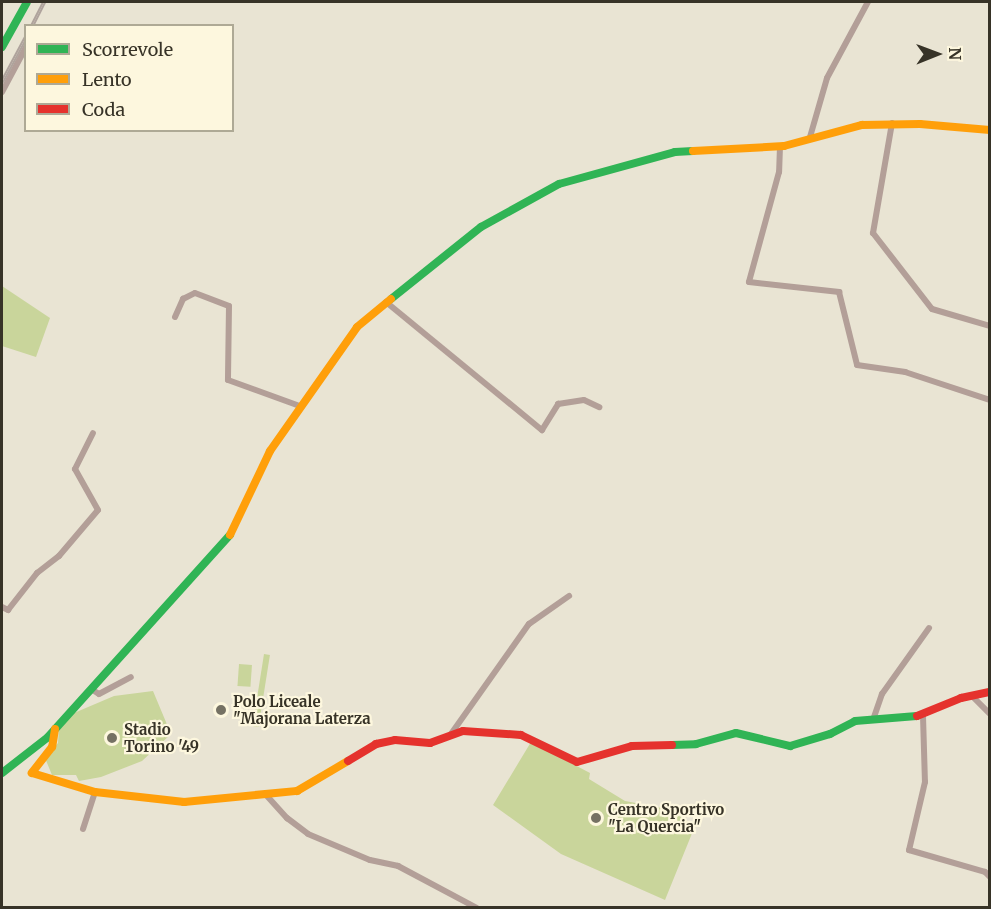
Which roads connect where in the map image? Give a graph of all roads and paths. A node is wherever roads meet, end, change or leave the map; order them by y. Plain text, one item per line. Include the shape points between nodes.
1 (27, 2) edge
2 (868, 2) edge
3 (2, 47) edge
4 (24, 51) edge
5 (2, 92) edge
6 (892, 123) junction
7 (990, 130) edge
8 (810, 137) junction
9 (780, 146) junction
10 (386, 302) junction
11 (175, 317) dead end
12 (990, 326) edge
13 (990, 400) edge
14 (300, 406) junction
15 (599, 407) dead end
16 (93, 433) dead end
17 (568, 596) dead end
18 (2, 608) edge
19 (929, 628) dead end
20 (131, 677) dead end
21 (91, 689) junction
22 (990, 692) edge
23 (972, 696) junction
24 (990, 714) edge
25 (923, 716) junction
26 (873, 720) junction
27 (55, 729) junction
28 (451, 734) junction
29 (2, 773) edge
30 (95, 792) junction
31 (263, 796) junction
32 (83, 829) dead end
33 (990, 877) edge
34 (477, 908) edge

1 - 3 main road
2 - 8 street via 827,78
4 - 5 street
6 - 7 main road
6 - 8 main road via 862,125
6 - 12 street via 873,233 932,309
8 - 9 main road
9 - 10 main road via 675,152 559,184 460,240
9 - 13 street via 779,172 749,282 836,290 857,365 905,372
10 - 14 main road via 352,334
10 - 15 street via 542,430 558,404 584,400
11 - 14 street via 183,299 195,293 229,306 228,380
14 - 21 main road via 270,451 226,544 162,607
16 - 18 street via 75,469 98,510 59,556 37,573 8,610
17 - 28 street via 529,624
19 - 26 street via 882,694
20 - 21 street via 99,694
21 - 27 main road
22 - 23 main road
23 - 24 street
23 - 25 main road
25 - 26 main road
25 - 33 street via 925,783 909,850 985,872
26 - 28 main road via 855,721 793,746 736,733 696,744 632,746 577,762 568,761 529,737 469,731
27 - 29 main road
27 - 30 main road via 52,747 32,773
28 - 31 main road via 435,742 400,740 376,744 305,787
30 - 31 main road via 184,802
30 - 32 street
31 - 34 street via 308,834 370,860 398,866

